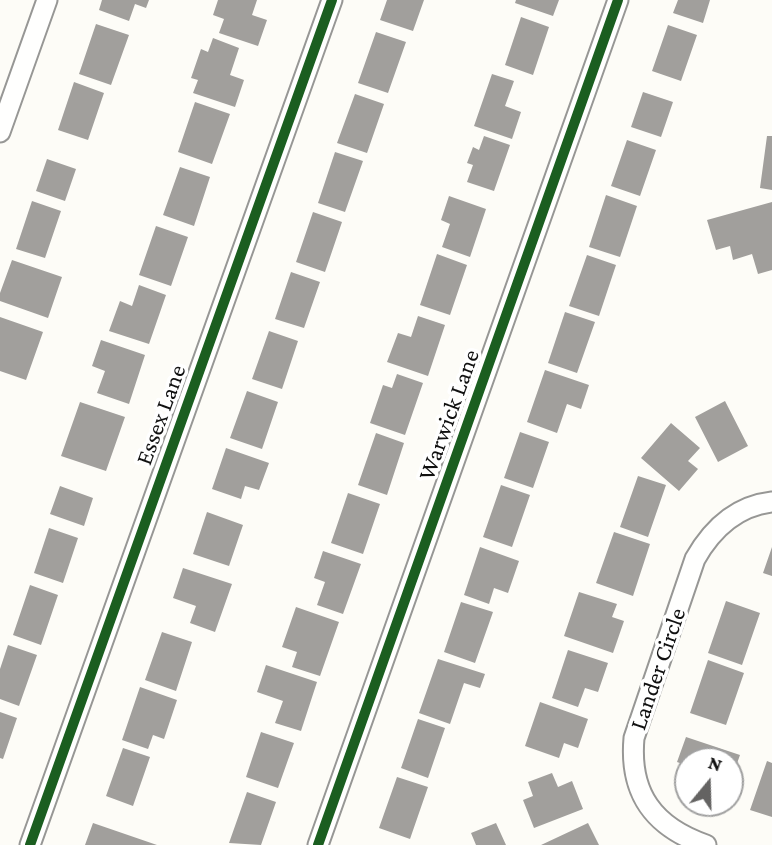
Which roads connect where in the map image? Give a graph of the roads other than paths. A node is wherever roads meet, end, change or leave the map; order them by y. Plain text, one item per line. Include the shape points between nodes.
1 (47, 0) edge
2 (332, 0) edge
3 (618, 0) edge
4 (0, 132) edge
5 (772, 502) edge
6 (30, 845) edge
7 (318, 845) edge
8 (706, 845) edge

1 - 4 street
2 - 6 street, Essex Lane
3 - 7 street, Warwick Lane
5 - 8 street, Lander Circle via 736,514 704,543 634,738 635,776 655,816

